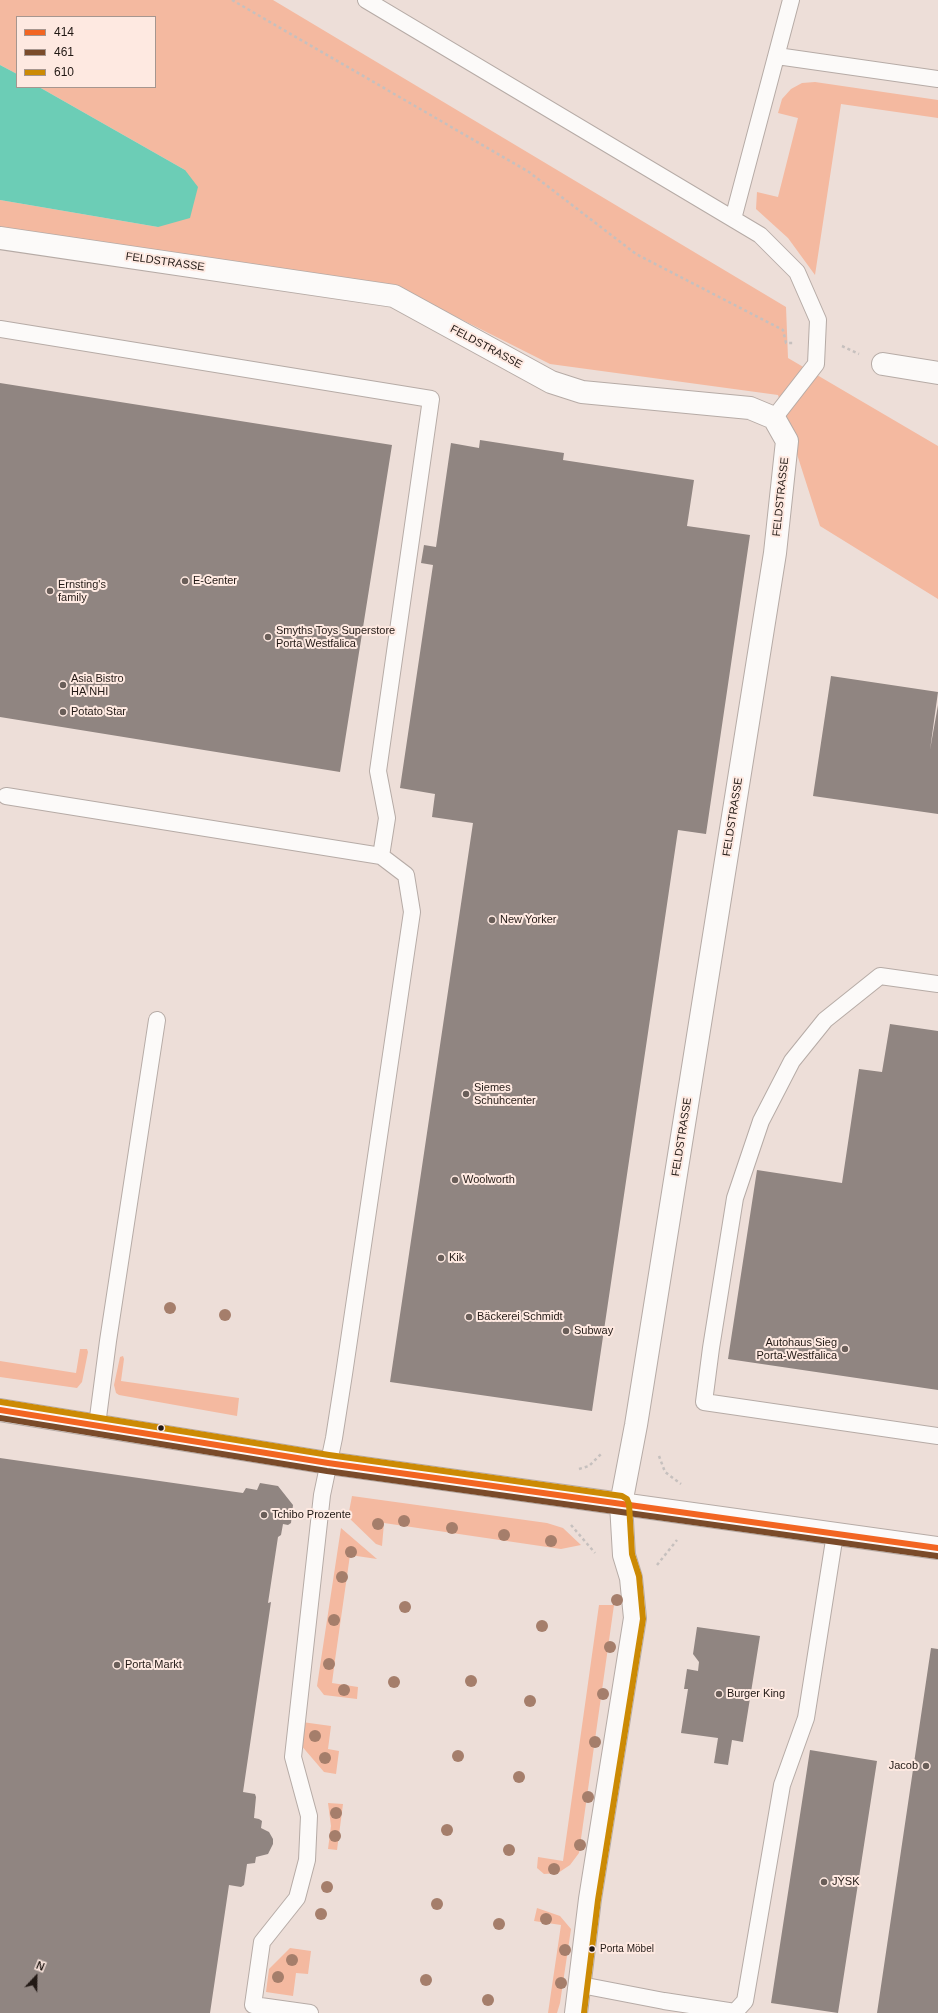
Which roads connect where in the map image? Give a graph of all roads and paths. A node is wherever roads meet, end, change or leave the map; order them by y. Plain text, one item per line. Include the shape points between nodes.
1 (232, 0) edge
2 (366, 0) edge
3 (791, 0) edge
4 (777, 56) junction
5 (938, 79) edge
6 (733, 219) junction
7 (0, 238) edge
8 (0, 329) edge
9 (817, 345) junction
10 (883, 364) joint
11 (938, 373) edge
12 (774, 418) junction
13 (6, 796) dead end
14 (381, 856) junction
15 (938, 984) edge
16 (157, 1020) dead end
17 (0, 1410) edge
18 (97, 1425) junction
19 (938, 1436) edge
20 (660, 1449) dead end
21 (603, 1452) dead end
22 (328, 1463) junction
23 (575, 1470) dead end
24 (684, 1485) dead end
25 (621, 1504) junction
26 (569, 1523) dead end
27 (835, 1534) junction
28 (683, 1540) dead end
29 (938, 1548) edge
30 (600, 1558) dead end
31 (657, 1572) dead end
32 (581, 1985) junction
33 (310, 2013) edge
34 (576, 2013) edge

1 - 9 path via 529,172 636,254 783,330 786,343
2 - 6 lane
3 - 4 lane
4 - 5 lane
4 - 6 lane
6 - 9 lane via 760,235 797,272 818,320
7 - 12 street, FELDSTRASSE via 394,296 551,382 582,392 750,408
8 - 14 lane via 432,400 378,771 387,818
9 - 10 path via 838,345
9 - 12 lane via 816,364
10 - 11 street
12 - 25 street, FELDSTRASSE via 787,441 775,554 636,1426
13 - 14 lane
14 - 22 lane via 406,875 412,912 334,1438
15 - 19 lane via 880,976 825,1020 792,1061 761,1122 735,1198 704,1402
16 - 18 lane
17 - 18 street
18 - 22 street
20 - 24 path via 659,1455 665,1472
21 - 23 path via 589,1466
22 - 25 street
22 - 33 lane via 322,1494 293,1757 309,1816 307,1860 297,1898 262,1942 253,2005
25 - 27 street
25 - 32 street, FELDSTRASSE via 624,1555 631,1578 636,1618 590,1899
26 - 30 path
27 - 29 street
27 - 32 lane via 806,1718 782,1785 745,2001 735,2012
28 - 31 path via 676,1540 657,1564
32 - 34 street, FELDSTRASSE

